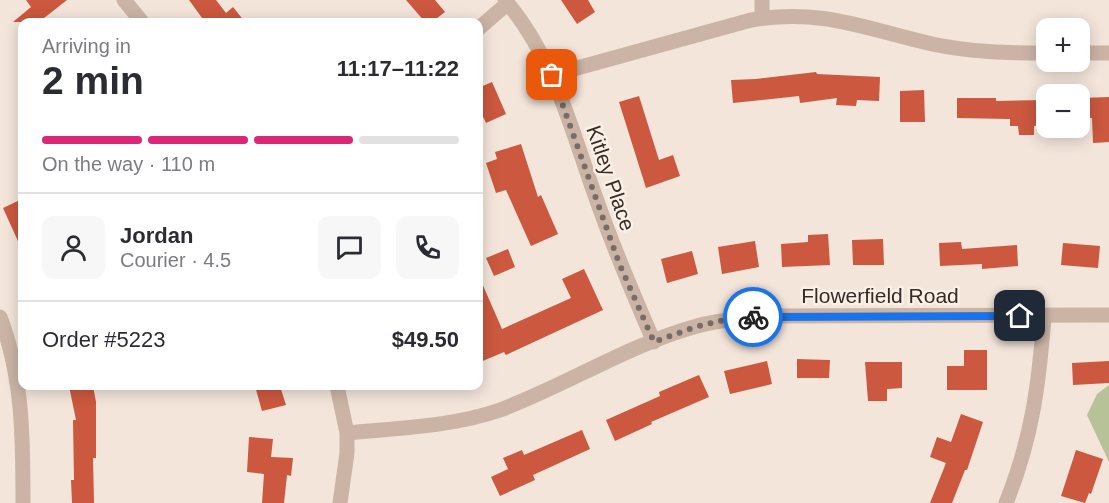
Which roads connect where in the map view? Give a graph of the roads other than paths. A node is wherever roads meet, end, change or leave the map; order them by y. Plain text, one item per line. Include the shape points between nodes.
1 (124, 0) edge
2 (762, 0) edge
3 (507, 2) edge
4 (139, 18) edge
5 (762, 18) junction
6 (483, 24) edge
7 (1036, 53) edge
8 (1090, 53) edge
9 (1109, 53) edge
10 (552, 75) junction
11 (1109, 315) edge
12 (1044, 316) junction
13 (0, 317) edge
14 (654, 342) junction
15 (18, 385) edge
16 (19, 390) edge
17 (338, 390) edge
18 (347, 432) junction
19 (23, 503) edge
20 (340, 503) edge
21 (1006, 503) edge

1 - 4 street
2 - 5 street
3 - 6 street
3 - 10 street, Kitley Place
5 - 7 street via 828,18 932,44
5 - 10 street
8 - 9 street
10 - 14 street, Kitley Place via 619,263
11 - 12 street, Flowerfield Road
12 - 14 street, Flowerfield Road via 760,316 719,321
12 - 21 street via 1035,404 1026,447
13 - 15 street
14 - 18 street, Flowerfield Road via 498,410 443,423
16 - 19 street
17 - 18 street
18 - 20 street

